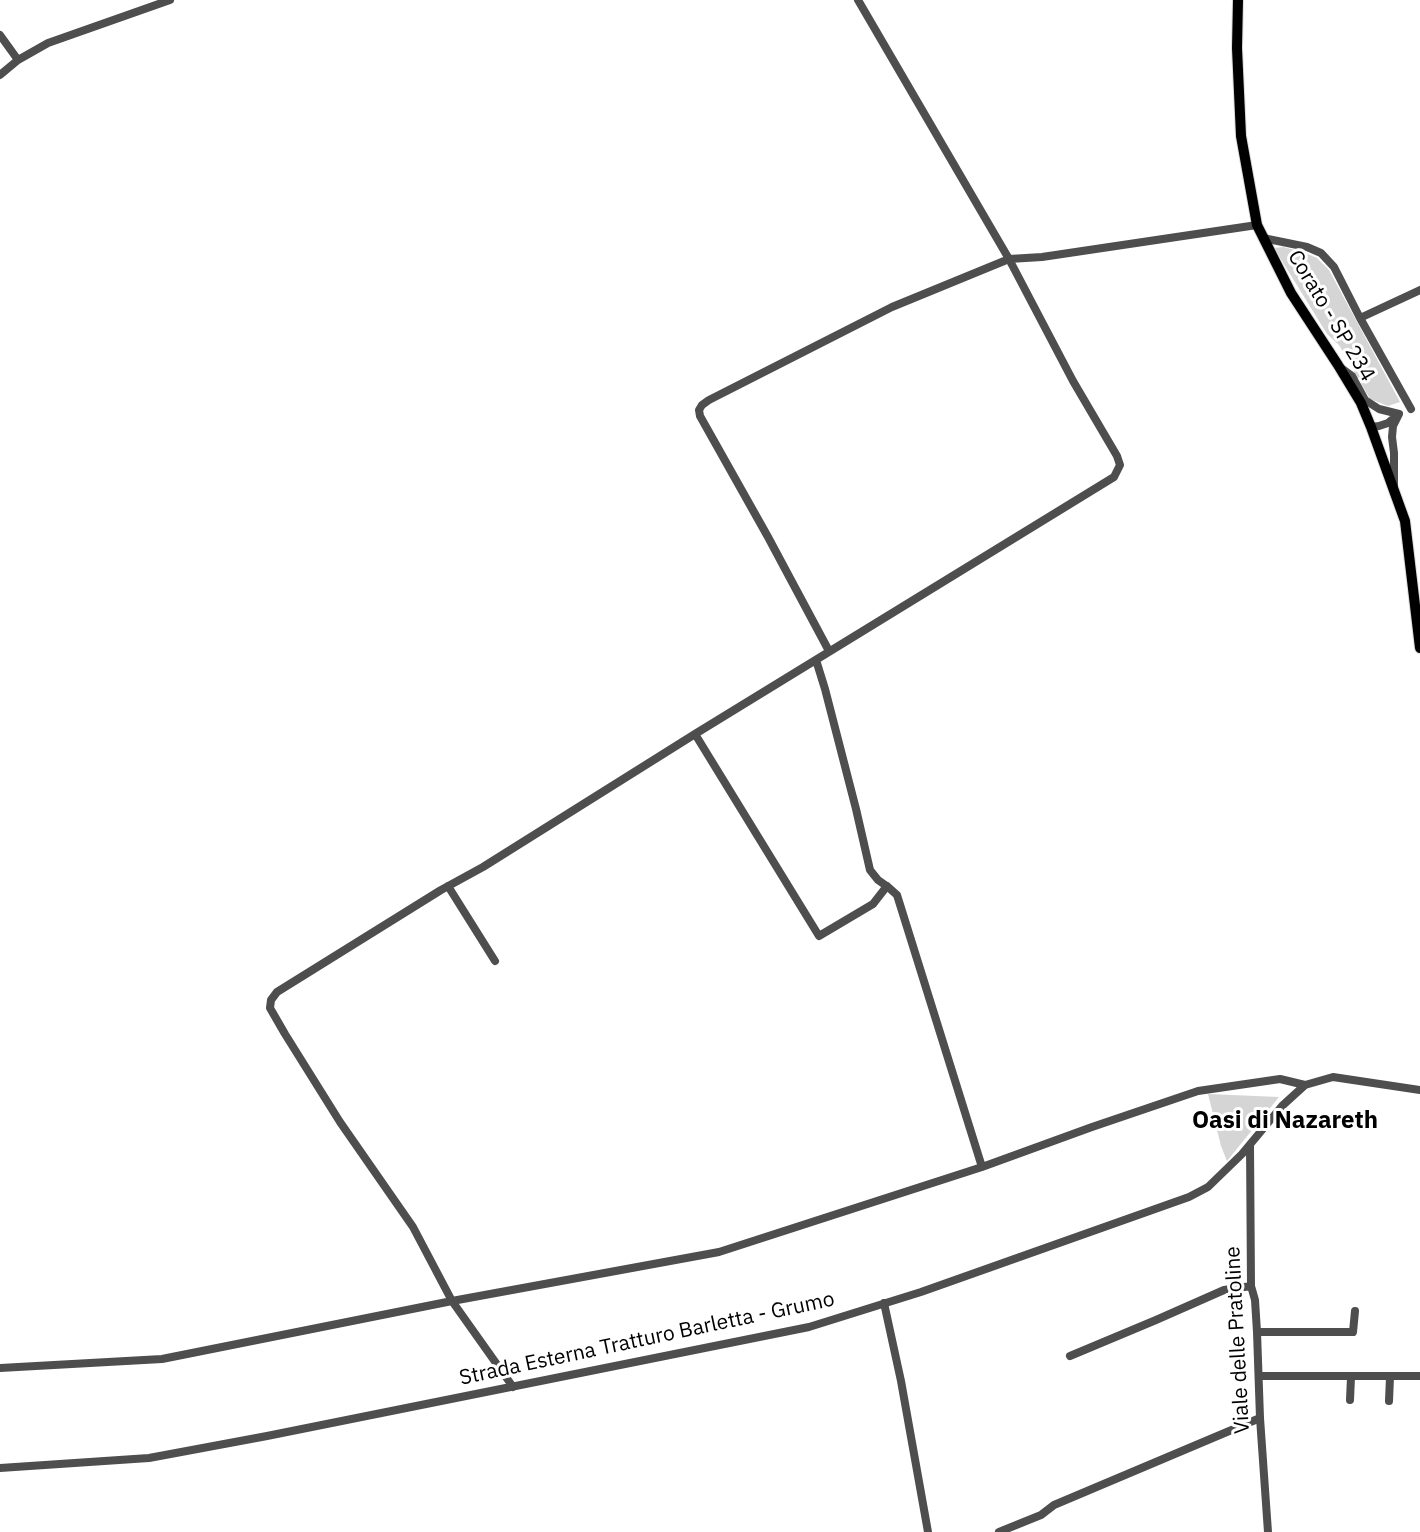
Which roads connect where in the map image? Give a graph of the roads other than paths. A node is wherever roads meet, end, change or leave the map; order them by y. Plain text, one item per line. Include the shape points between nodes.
1 (170, 0) edge
2 (858, 0) edge
3 (1238, 0) edge
4 (0, 35) edge
5 (18, 60) junction
6 (0, 75) edge
7 (1257, 225) junction
8 (1263, 238) junction
9 (1009, 260) junction
10 (1420, 291) edge
11 (1360, 318) junction
12 (1338, 365) junction
13 (1415, 408) edge
14 (1399, 414) junction
15 (1371, 426) junction
16 (1394, 489) junction
17 (1420, 648) edge
18 (830, 651) junction
19 (816, 660) junction
20 (695, 734) junction
21 (448, 886) junction
22 (887, 886) junction
23 (495, 961) dead end
24 (1305, 1085) junction
25 (1420, 1090) edge
26 (1250, 1146) junction
27 (982, 1167) junction
28 (1251, 1286) junction
29 (452, 1301) junction
30 (884, 1304) junction
31 (1355, 1311) dead end
32 (1257, 1332) junction
33 (1070, 1356) dead end
34 (0, 1368) edge
35 (1259, 1376) junction
36 (1420, 1376) edge
37 (1351, 1377) junction
38 (1390, 1377) junction
39 (513, 1387) junction
40 (1350, 1400) dead end
41 (1389, 1401) dead end
42 (1260, 1418) junction
43 (0, 1468) edge
44 (928, 1532) edge
45 (999, 1532) edge
46 (1268, 1532) edge

1 - 5 street via 48,43
2 - 9 street
3 - 7 main road, Corato - SP 234 via 1241,136
4 - 5 street
5 - 6 street
7 - 8 main road, Corato - SP 234
7 - 9 street
8 - 11 street via 1299,244 1321,253 1334,267
8 - 12 main road, Corato - SP 234 via 1291,293
9 - 18 street via 1120,465 1114,477
9 - 18 street via 892,307 709,399 699,410
10 - 11 street
11 - 13 street
12 - 14 street via 1352,376 1365,400
12 - 15 main road, Corato - SP 234
13 - 14 street
14 - 15 street via 1388,423
14 - 16 street via 1392,437
15 - 16 main road, Corato - SP 234
16 - 17 main road, Corato - SP 234 via 1405,521
18 - 19 street
19 - 20 street
19 - 22 street via 870,870
20 - 21 street
20 - 22 street via 819,936 873,904
21 - 23 street
21 - 29 street via 277,992 270,1008 334,1112 413,1227
22 - 27 street via 897,895
24 - 25 street, Strada Esterna Tratturo Barletta - Grumo via 1333,1077
24 - 26 street, Strada Esterna Tratturo Barletta - Grumo via 1282,1106
24 - 27 street via 1280,1079 1198,1091
26 - 28 street, Viale delle Pratoline
26 - 30 street, Strada Esterna Tratturo Barletta - Grumo via 1208,1186 1189,1197
27 - 29 street via 719,1252
28 - 32 street, Viale delle Pratoline
28 - 33 street via 1224,1290
29 - 34 street via 162,1359
29 - 39 street
30 - 39 street, Strada Esterna Tratturo Barletta - Grumo via 809,1327
30 - 44 street
31 - 32 street via 1353,1332
32 - 35 street, Viale delle Pratoline
35 - 37 street
35 - 42 street, Viale delle Pratoline
36 - 38 street
37 - 38 street
37 - 40 street
38 - 41 street
39 - 43 street, Strada Esterna Tratturo Barletta - Grumo via 149,1458
42 - 45 street
42 - 46 street, Viale delle Pratoline

